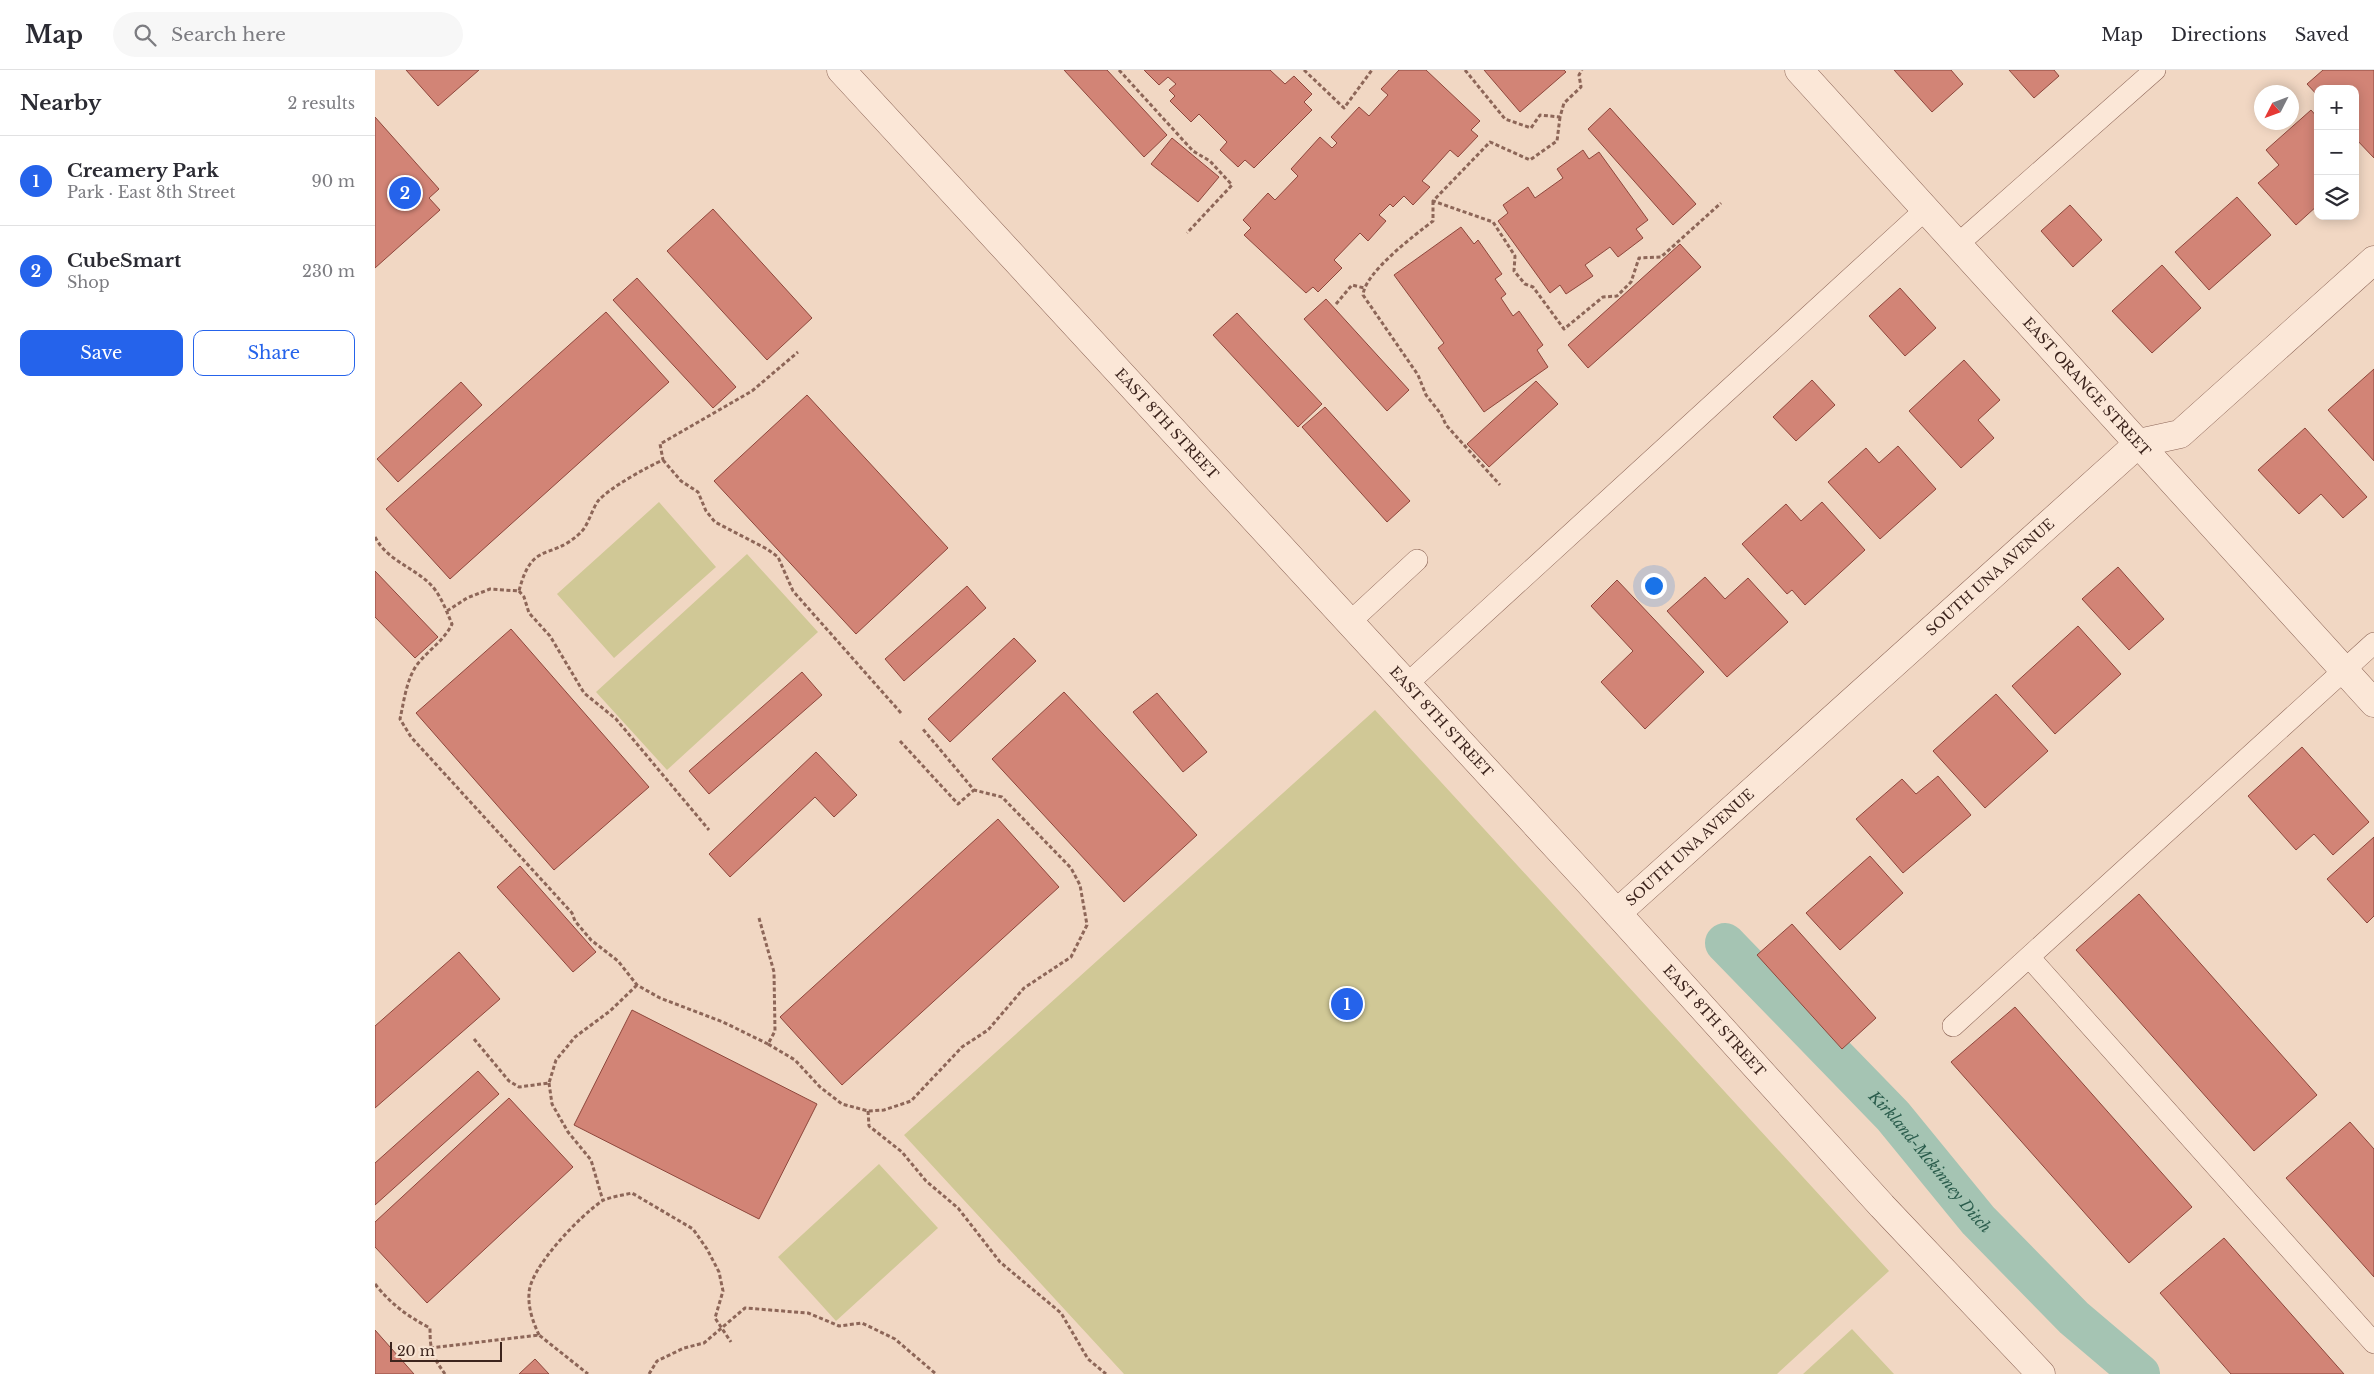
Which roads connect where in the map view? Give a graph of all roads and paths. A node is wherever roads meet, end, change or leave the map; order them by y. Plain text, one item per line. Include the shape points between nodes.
1 (841, 70) edge
2 (1119, 70) edge
3 (1304, 70) edge
4 (1372, 70) edge
5 (1465, 70) edge
6 (1581, 70) edge
7 (1799, 70) edge
8 (2155, 70) edge
9 (1560, 118) junction
10 (1433, 201) junction
11 (1721, 203) dead end
12 (1926, 209) junction
13 (1187, 233) dead end
14 (1959, 244) junction
15 (2374, 260) edge
16 (1364, 288) junction
17 (1335, 304) dead end
18 (798, 352) dead end
19 (2139, 443) junction
20 (663, 460) junction
21 (1500, 485) dead end
22 (375, 538) edge
23 (1417, 560) dead end
24 (519, 591) junction
25 (447, 611) junction
26 (1350, 622) junction
27 (2374, 643) edge
28 (2344, 670) junction
29 (1407, 684) junction
30 (2374, 703) edge
31 (901, 713) dead end
32 (921, 728) dead end
33 (900, 741) dead end
34 (974, 790) junction
35 (709, 830) dead end
36 (1617, 913) junction
37 (759, 918) dead end
38 (2029, 957) junction
39 (637, 985) junction
40 (1953, 1026) dead end
41 (474, 1039) dead end
42 (768, 1044) junction
43 (549, 1083) junction
44 (867, 1111) junction
45 (603, 1201) junction
46 (375, 1284) edge
47 (720, 1329) junction
48 (539, 1335) junction
49 (731, 1342) dead end
50 (2374, 1343) edge
51 (430, 1348) junction
52 (445, 1374) edge
53 (588, 1374) edge
54 (649, 1374) edge
55 (936, 1374) edge
56 (1106, 1374) edge
57 (2041, 1374) edge

1 - 26 street, EAST 8TH STREET
2 - 13 path via 1193,151 1210,161 1232,185
3 - 4 path via 1345,108
5 - 9 path via 1505,119 1531,128 1540,115
6 - 9 path via 1581,87 1564,103
7 - 12 street, EAST ORANGE STREET
8 - 14 lane
9 - 10 path via 1557,141 1530,160 1490,142
10 - 11 path via 1493,222 1515,256 1514,271 1533,288 1564,329 1603,298 1617,296 1631,282 1639,258 1661,257
10 - 16 path via 1433,220 1388,258
12 - 14 street, EAST ORANGE STREET
12 - 29 lane
14 - 19 street, EAST ORANGE STREET
15 - 19 street, SOUTH UNA AVENUE via 2180,434
16 - 17 path via 1352,285
16 - 21 path via 1363,295 1418,375 1426,395 1446,425
18 - 20 path via 753,391 660,444
19 - 28 street, EAST ORANGE STREET
19 - 36 street, SOUTH UNA AVENUE
20 - 24 path via 647,467 599,500 581,533 567,544 537,555 523,573
20 - 31 path via 681,481 698,492 715,522 778,557 793,591
22 - 25 path via 396,561 430,584
23 - 26 lane
24 - 25 path via 490,589
24 - 35 path via 529,613 550,636 584,693 616,719
25 - 39 path via 452,624 416,667 406,690 400,719 411,737 572,913 591,940 618,961
26 - 29 street, EAST 8TH STREET
27 - 28 lane
28 - 30 street, EAST ORANGE STREET
28 - 38 lane
29 - 36 street, EAST 8TH STREET
32 - 34 path
33 - 34 path via 958,804
34 - 44 path via 1002,797 1071,868 1080,885 1087,925 1071,956 1024,988 987,1030 962,1047 911,1101 884,1110
36 - 57 street, EAST 8TH STREET
37 - 42 path via 774,972 775,1030
38 - 40 lane
38 - 50 lane
39 - 42 path
39 - 43 path via 610,1011 575,1037 556,1060
41 - 43 path via 509,1081 519,1087
42 - 44 path via 795,1060 820,1087 842,1104
43 - 45 path via 552,1104 568,1132 591,1160
44 - 56 path via 869,1126 902,1152 926,1181 958,1208 1000,1262 1061,1313 1088,1359
45 - 47 path via 632,1193 693,1229 719,1272 723,1291 715,1318
45 - 48 path via 562,1237 536,1270 529,1292 532,1319
46 - 51 path via 392,1304 431,1328
47 - 49 path
47 - 54 path via 704,1343 657,1361
47 - 55 path via 745,1308 808,1313 839,1326 862,1322 895,1339
48 - 51 path
48 - 53 path
51 - 52 path

